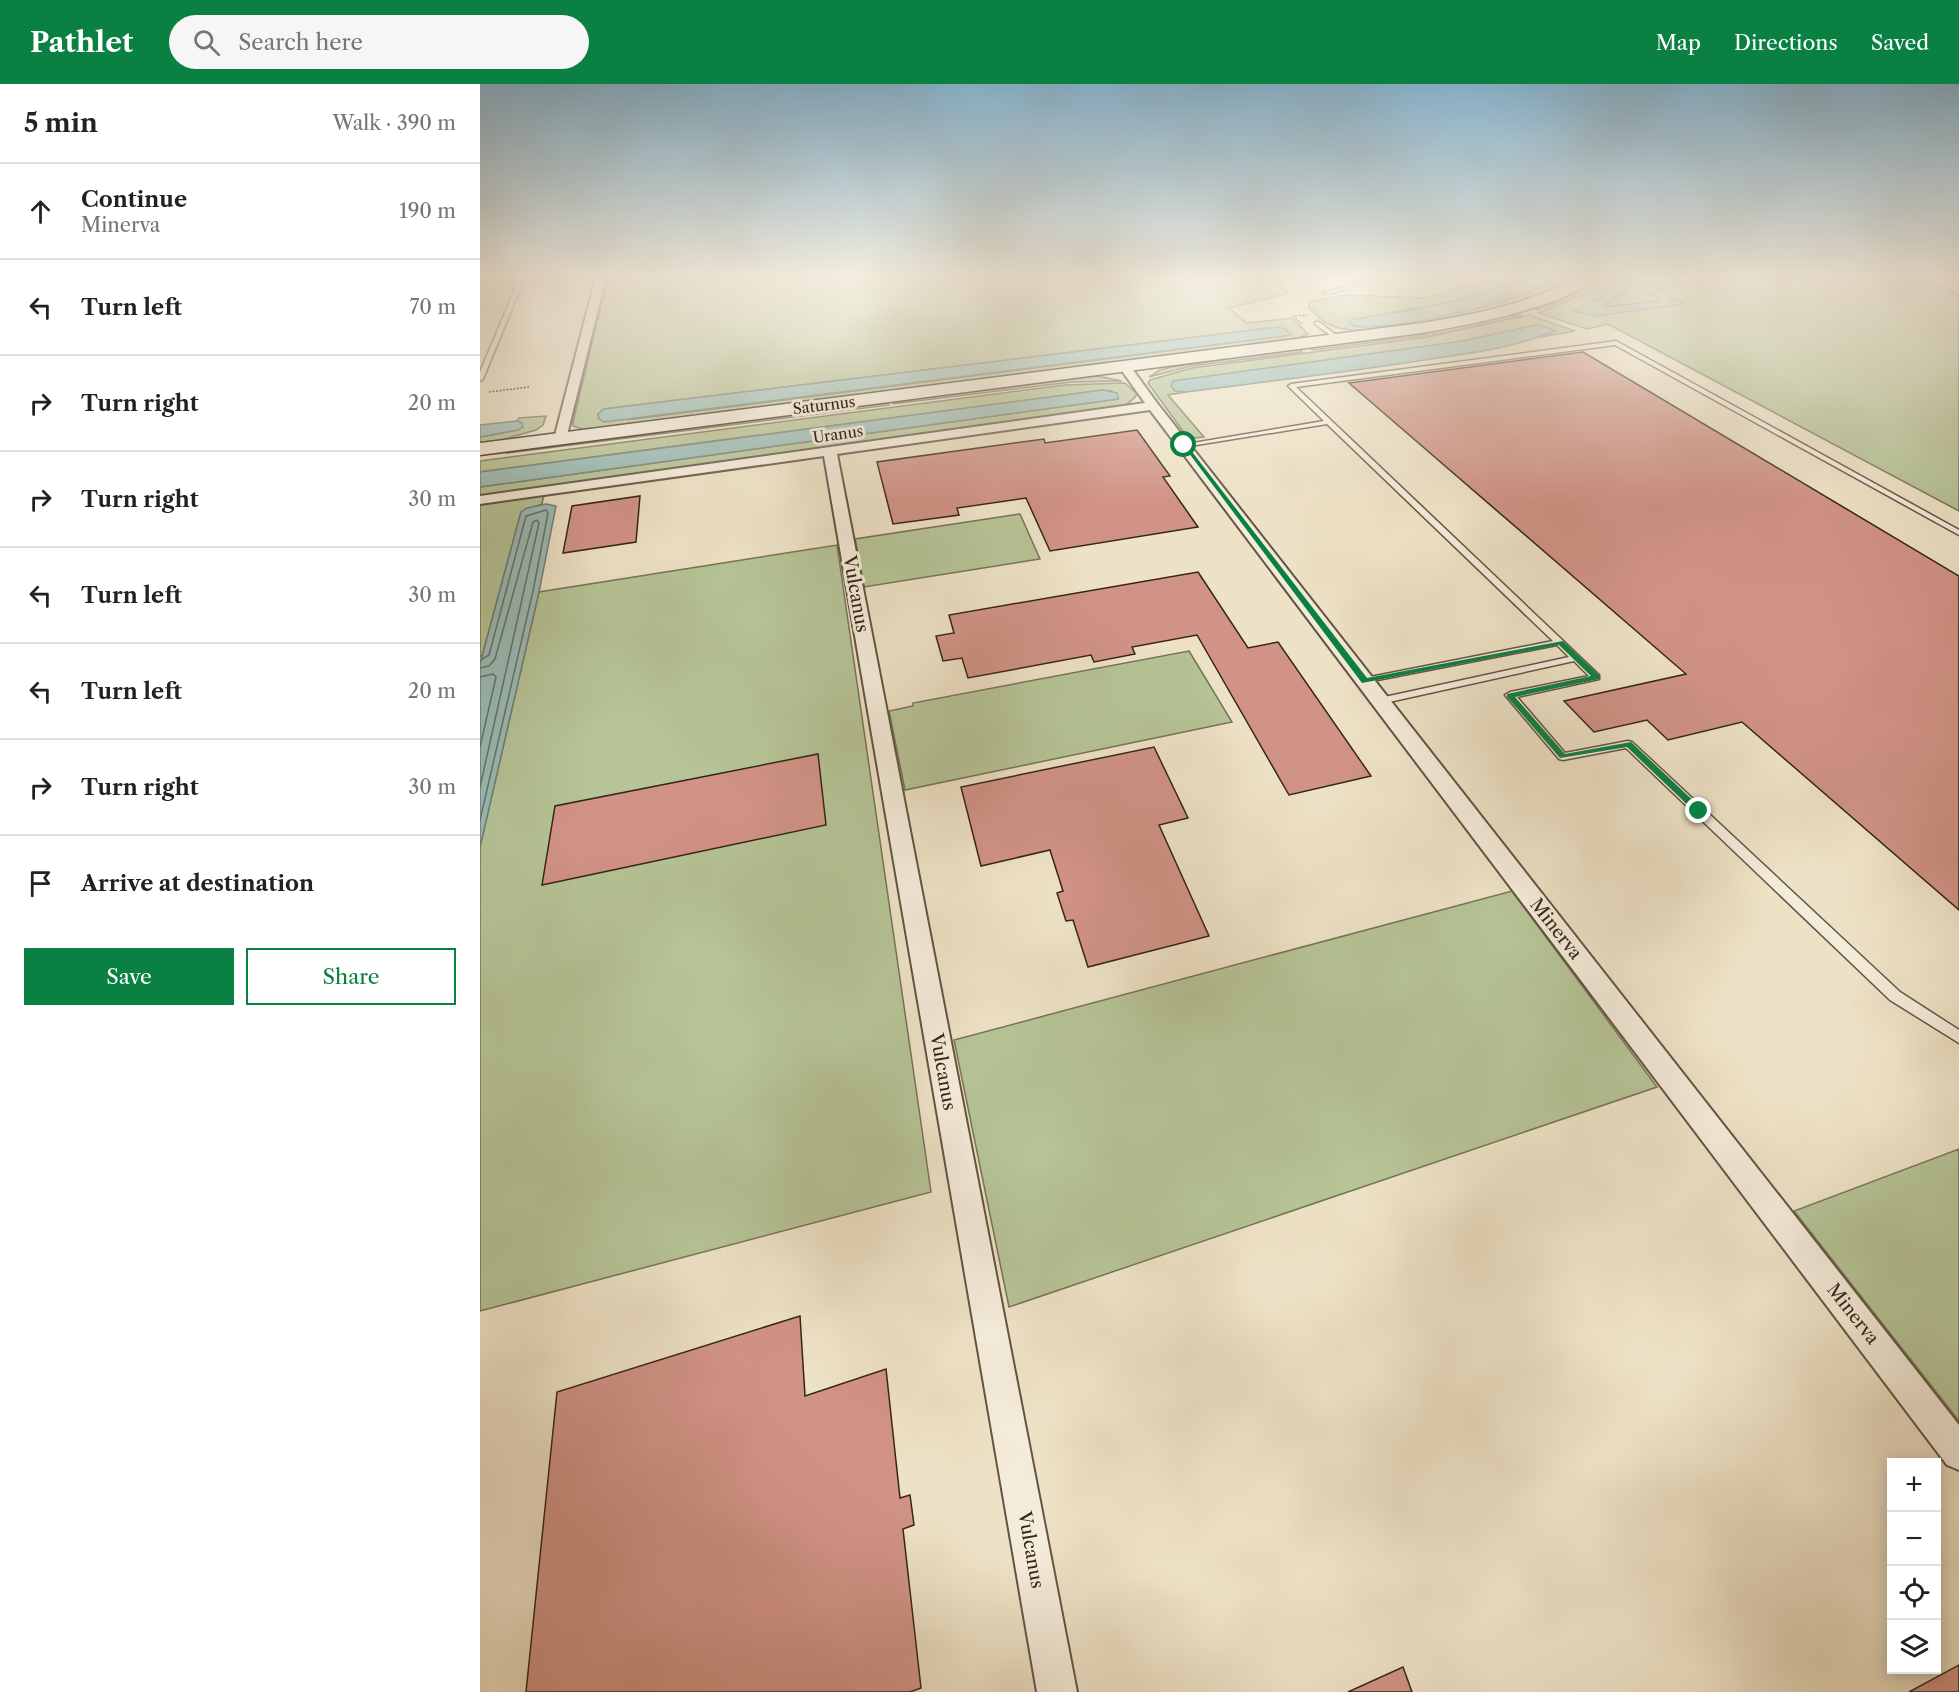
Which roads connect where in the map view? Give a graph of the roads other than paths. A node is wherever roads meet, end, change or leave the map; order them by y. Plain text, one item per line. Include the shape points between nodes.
1 (491, 352) edge
2 (582, 352) edge
3 (1248, 352) edge
4 (1548, 352) edge
5 (1632, 352) edge
6 (1126, 368) junction
7 (480, 379) edge
8 (1154, 406) junction
9 (1328, 422) junction
10 (560, 439) junction
11 (1184, 445) junction
12 (480, 449) edge
13 (830, 452) junction
14 (480, 500) edge
15 (1959, 533) edge
16 (1560, 642) junction
17 (1577, 658) junction
18 (1365, 681) junction
19 (1380, 701) junction
20 (1959, 1037) edge
21 (1959, 1453) edge
22 (1057, 1692) edge

1 - 7 lane
2 - 10 street
3 - 6 main road, Saturnus
4 - 9 lane via 1291,386
5 - 15 lane
6 - 8 street
6 - 10 main road, Saturnus
8 - 11 street, Minerva
8 - 13 street, Uranus
9 - 11 lane
9 - 16 lane
10 - 12 main road, Saturnus
11 - 18 street, Minerva
13 - 14 street, Uranus
13 - 22 street, Vulcanus
16 - 17 lane
16 - 18 lane
17 - 19 lane
17 - 20 lane via 1596,677 1510,695 1563,757 1628,744 1895,996
18 - 19 street, Minerva
19 - 21 street, Minerva

